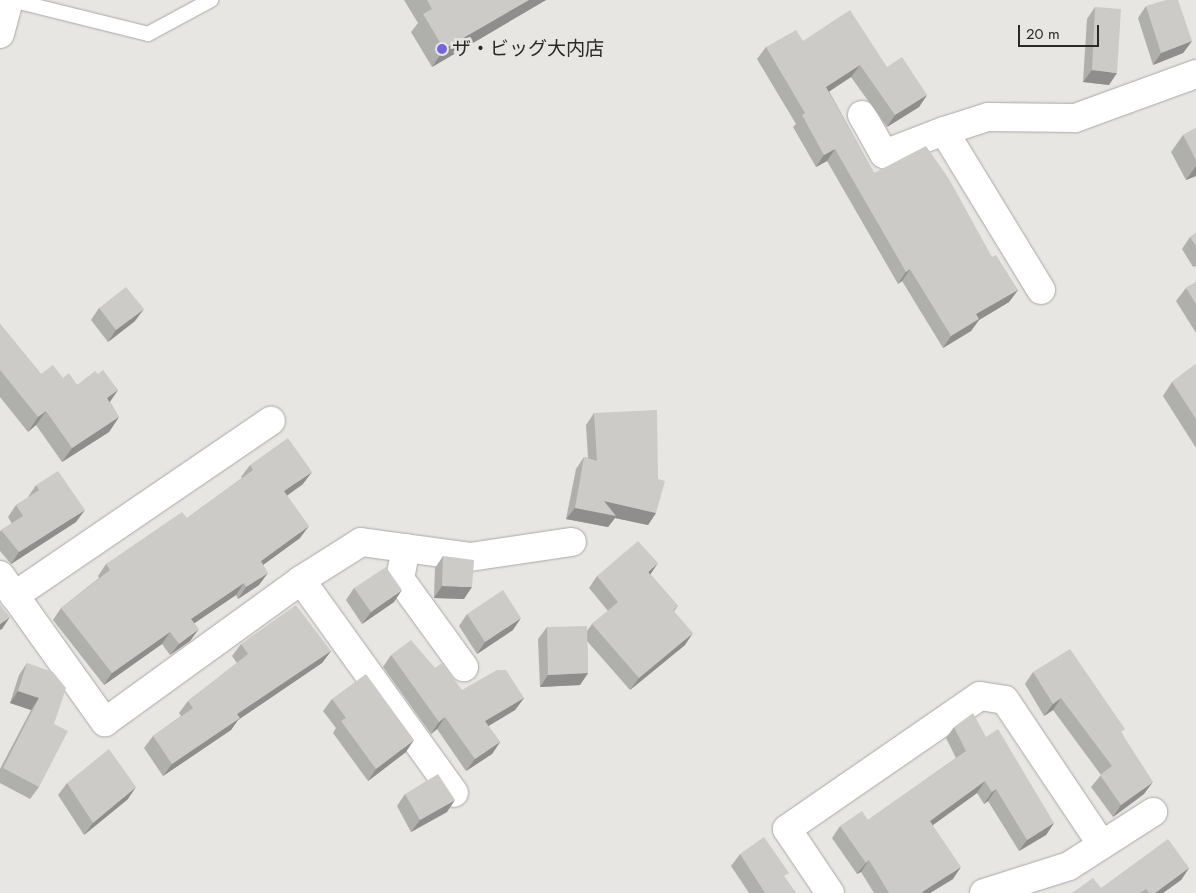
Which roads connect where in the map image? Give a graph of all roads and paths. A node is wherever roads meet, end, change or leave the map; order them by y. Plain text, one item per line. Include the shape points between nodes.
1 (10, 0) edge
2 (211, 0) edge
3 (0, 34) edge
4 (1196, 74) edge
5 (862, 115) dead end
6 (944, 131) junction
7 (1041, 290) dead end
8 (271, 420) dead end
9 (572, 542) dead end
10 (406, 548) junction
11 (302, 580) junction
12 (7, 585) edge
13 (464, 667) dead end
14 (454, 793) dead end
15 (1153, 812) dead end
16 (1102, 845) junction
17 (830, 893) edge
18 (984, 893) edge

1 - 2 lane via 148,34
1 - 3 main road
4 - 6 main road via 1075,118 988,117
5 - 6 main road via 884,154
6 - 7 main road
8 - 12 main road
9 - 10 main road via 470,557
10 - 11 main road via 361,542
10 - 13 main road via 400,579
11 - 12 main road via 105,722
11 - 14 main road
15 - 16 main road
16 - 17 main road via 1005,700 980,696 787,829
16 - 18 main road via 1069,866

